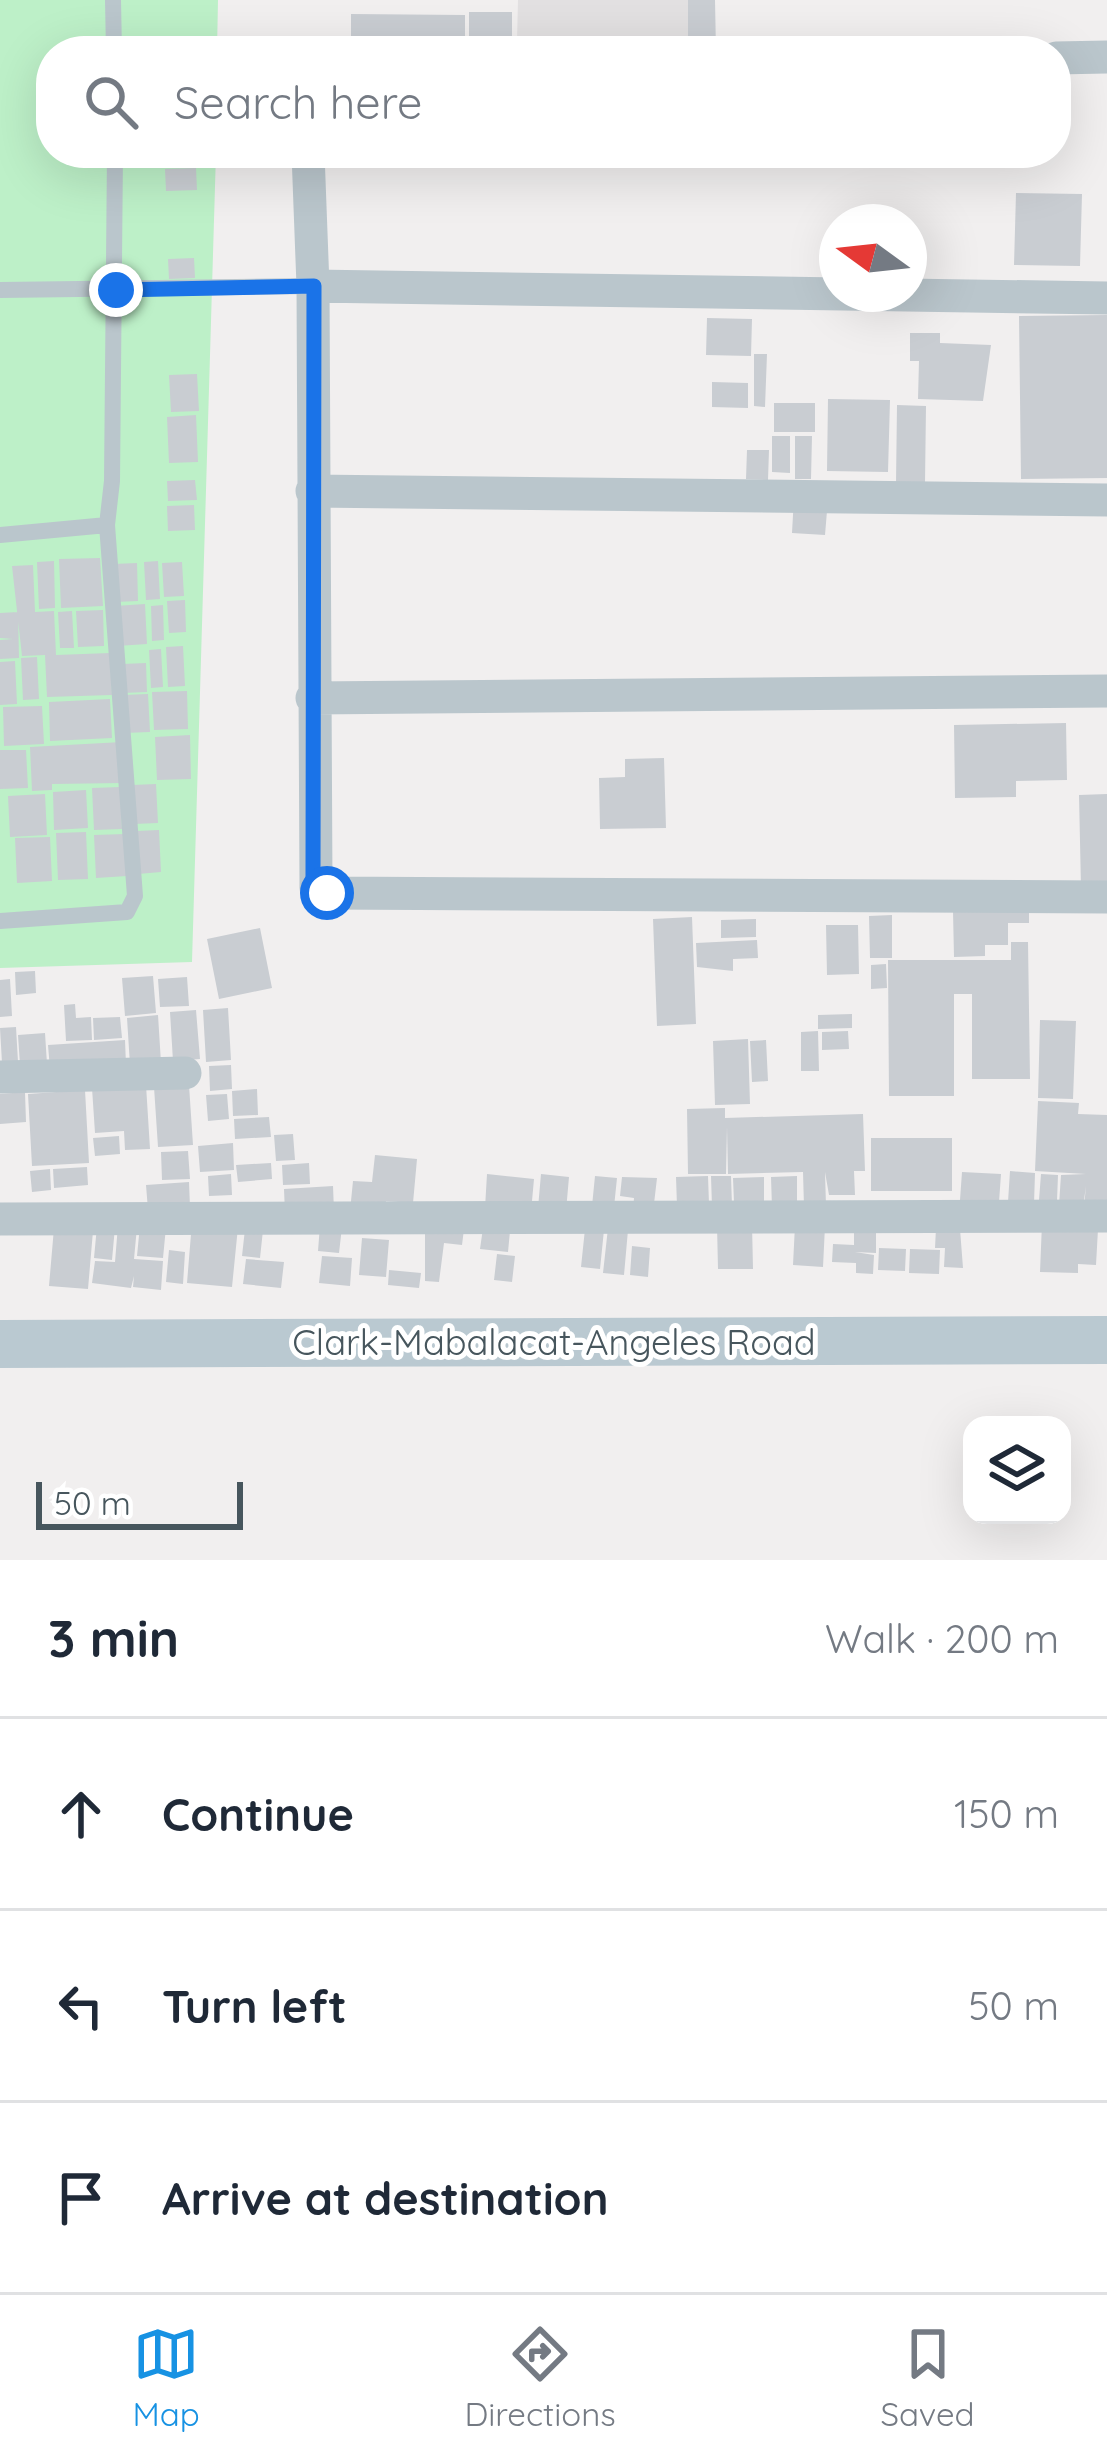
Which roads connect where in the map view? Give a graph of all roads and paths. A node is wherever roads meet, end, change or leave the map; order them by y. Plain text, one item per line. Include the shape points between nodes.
1 (113, 0) edge
2 (114, 36) edge
3 (1107, 57) edge
4 (1071, 58) edge
5 (115, 168) edge
6 (309, 168) edge
7 (314, 286) junction
8 (0, 290) edge
9 (116, 290) junction
10 (1107, 298) edge
11 (312, 491) junction
12 (1107, 500) edge
13 (107, 525) junction
14 (0, 535) edge
15 (1107, 692) edge
16 (312, 698) junction
17 (1107, 897) edge
18 (0, 921) edge
19 (185, 1073) dead end
20 (0, 1077) edge
21 (1107, 1216) edge
22 (0, 1219) edge
23 (1107, 1340) edge
24 (0, 1344) edge

1 - 2 lane
3 - 4 street
5 - 9 lane
6 - 7 street
7 - 9 lane
7 - 10 street
7 - 11 street
8 - 9 lane
9 - 13 lane
11 - 12 street
11 - 16 street
13 - 14 lane
13 - 18 lane via 135,896 127,912
15 - 16 street
16 - 17 street via 313,877 327,893
19 - 20 street
21 - 22 street
23 - 24 main road, Clark-Mabalacat-Angeles Road

